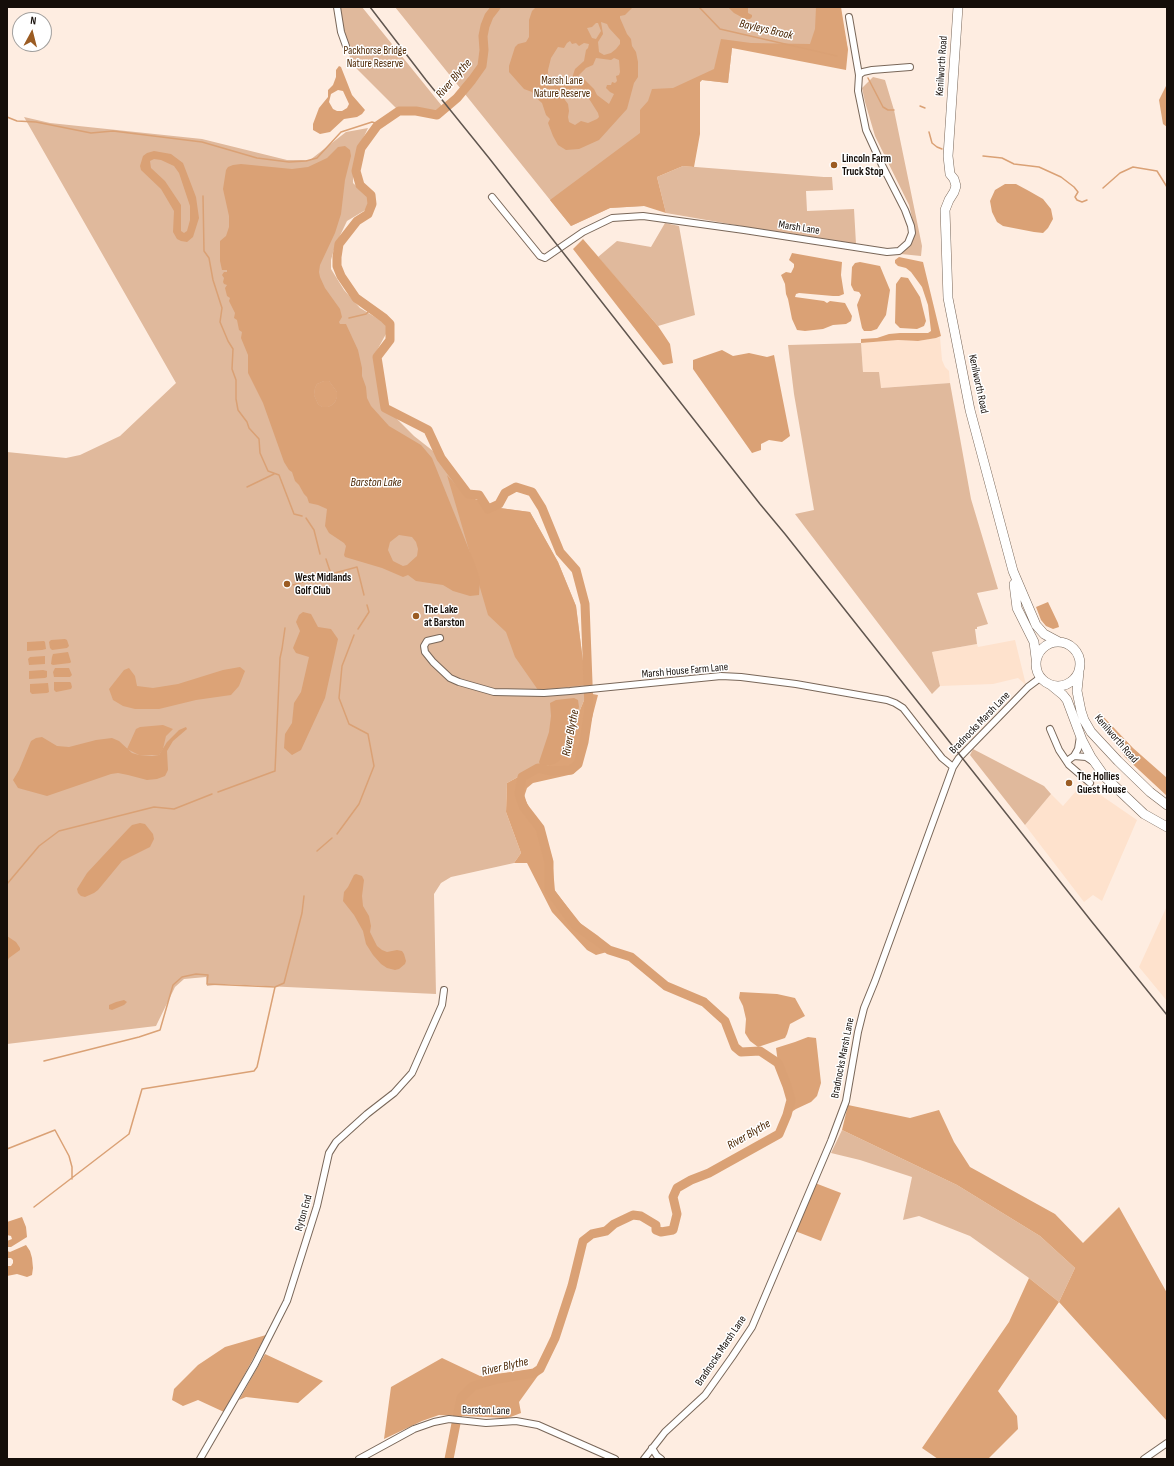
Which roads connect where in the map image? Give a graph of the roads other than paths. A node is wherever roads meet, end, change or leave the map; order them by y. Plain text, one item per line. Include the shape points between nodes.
1 (337, 7) edge
2 (958, 7) edge
3 (849, 17) dead end
4 (346, 46) dead end
5 (910, 66) dead end
6 (859, 75) junction
7 (492, 197) dead end
8 (1013, 571) junction
9 (440, 638) dead end
10 (1059, 642) junction
11 (1036, 658) junction
12 (1079, 672) junction
13 (1040, 678) junction
14 (1052, 686) junction
15 (1050, 729) dead end
16 (1080, 736) junction
17 (1074, 756) junction
18 (1067, 761) junction
19 (1097, 765) junction
20 (953, 767) junction
21 (1090, 783) dead end
22 (1167, 805) edge
23 (1167, 827) edge
24 (444, 990) dead end
25 (1167, 1443) edge
26 (652, 1448) junction
27 (200, 1459) edge
28 (359, 1459) edge
29 (615, 1459) edge
30 (644, 1459) edge
31 (661, 1459) edge
32 (1144, 1459) edge

1 - 4 street
2 - 8 highway, Kenilworth Road via 948,156 955,189 948,200 946,210 948,298 970,410
3 - 6 street
5 - 6 street via 872,70
6 - 7 street, Marsh Lane via 858,91 866,130 911,226 912,234 908,243 898,251 887,252 643,216 612,218 583,232 545,258 540,256
8 - 10 highway, Kenilworth Road via 1036,625 1044,634
8 - 11 highway, Kenilworth Road via 1017,608 1034,642
9 - 20 street, Marsh House Farm Lane via 427,641 424,646 425,652 433,662 450,678 494,692 544,693 721,676 796,684 887,700 903,708 942,758
10 - 11 highway via 1045,646
10 - 12 highway via 1075,650 1079,657
11 - 13 highway via 1036,672
12 - 14 highway via 1068,684
12 - 22 highway, Kenilworth Road via 1077,691 1084,720 1091,732 1150,792
13 - 14 highway
13 - 20 street, Bradnocks Marsh Lane via 1028,687
14 - 16 highway, Kenilworth Road via 1067,700
15 - 18 street
16 - 17 street
16 - 19 highway, Kenilworth Road
17 - 18 street
17 - 19 street, Kenilworth Road via 1086,756
18 - 21 street
19 - 23 highway, Kenilworth Road via 1105,777 1133,805
20 - 26 street, Bradnocks Marsh Lane via 864,1008 846,1100 752,1327 705,1395 665,1432
24 - 27 street, Ryton End via 442,1006 412,1073 394,1093 336,1142 329,1153 317,1206 287,1301
25 - 32 street
26 - 30 street, Bradnocks Marsh Lane
26 - 31 street
28 - 29 street, Barston Lane via 414,1429 443,1420 486,1423 516,1421 538,1425

